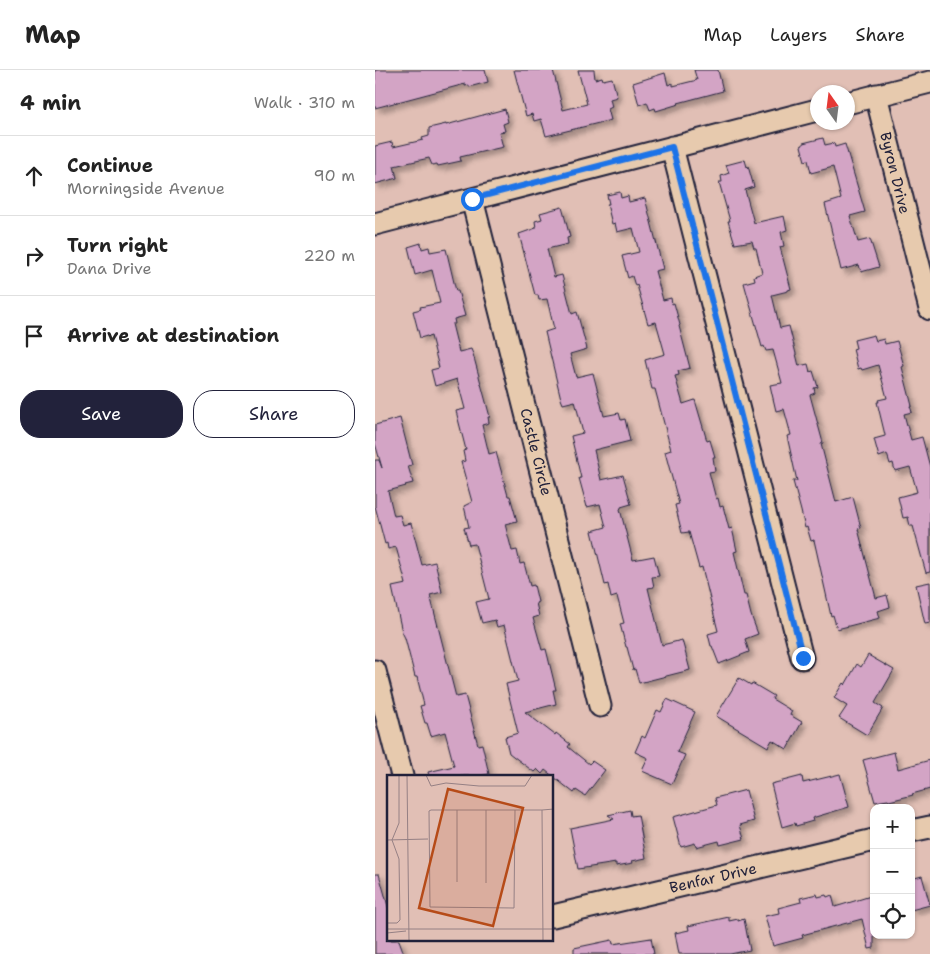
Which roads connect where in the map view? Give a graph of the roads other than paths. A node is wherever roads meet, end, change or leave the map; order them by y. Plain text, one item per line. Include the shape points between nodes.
1 (930, 82) edge
2 (876, 95) junction
3 (855, 100) edge
4 (810, 112) edge
5 (672, 147) junction
6 (472, 199) junction
7 (375, 224) edge
8 (930, 309) edge
9 (803, 658) dead end
10 (375, 671) edge
11 (601, 706) dead end
12 (401, 775) edge
13 (930, 826) edge
14 (915, 830) edge
15 (870, 841) edge
16 (554, 916) edge

1 - 2 street
2 - 3 street
2 - 8 street, Byron Drive
4 - 5 street
5 - 6 street
5 - 9 street
6 - 7 street
6 - 11 street, Castle Circle
10 - 12 street
13 - 14 street
15 - 16 street, Benfar Drive

